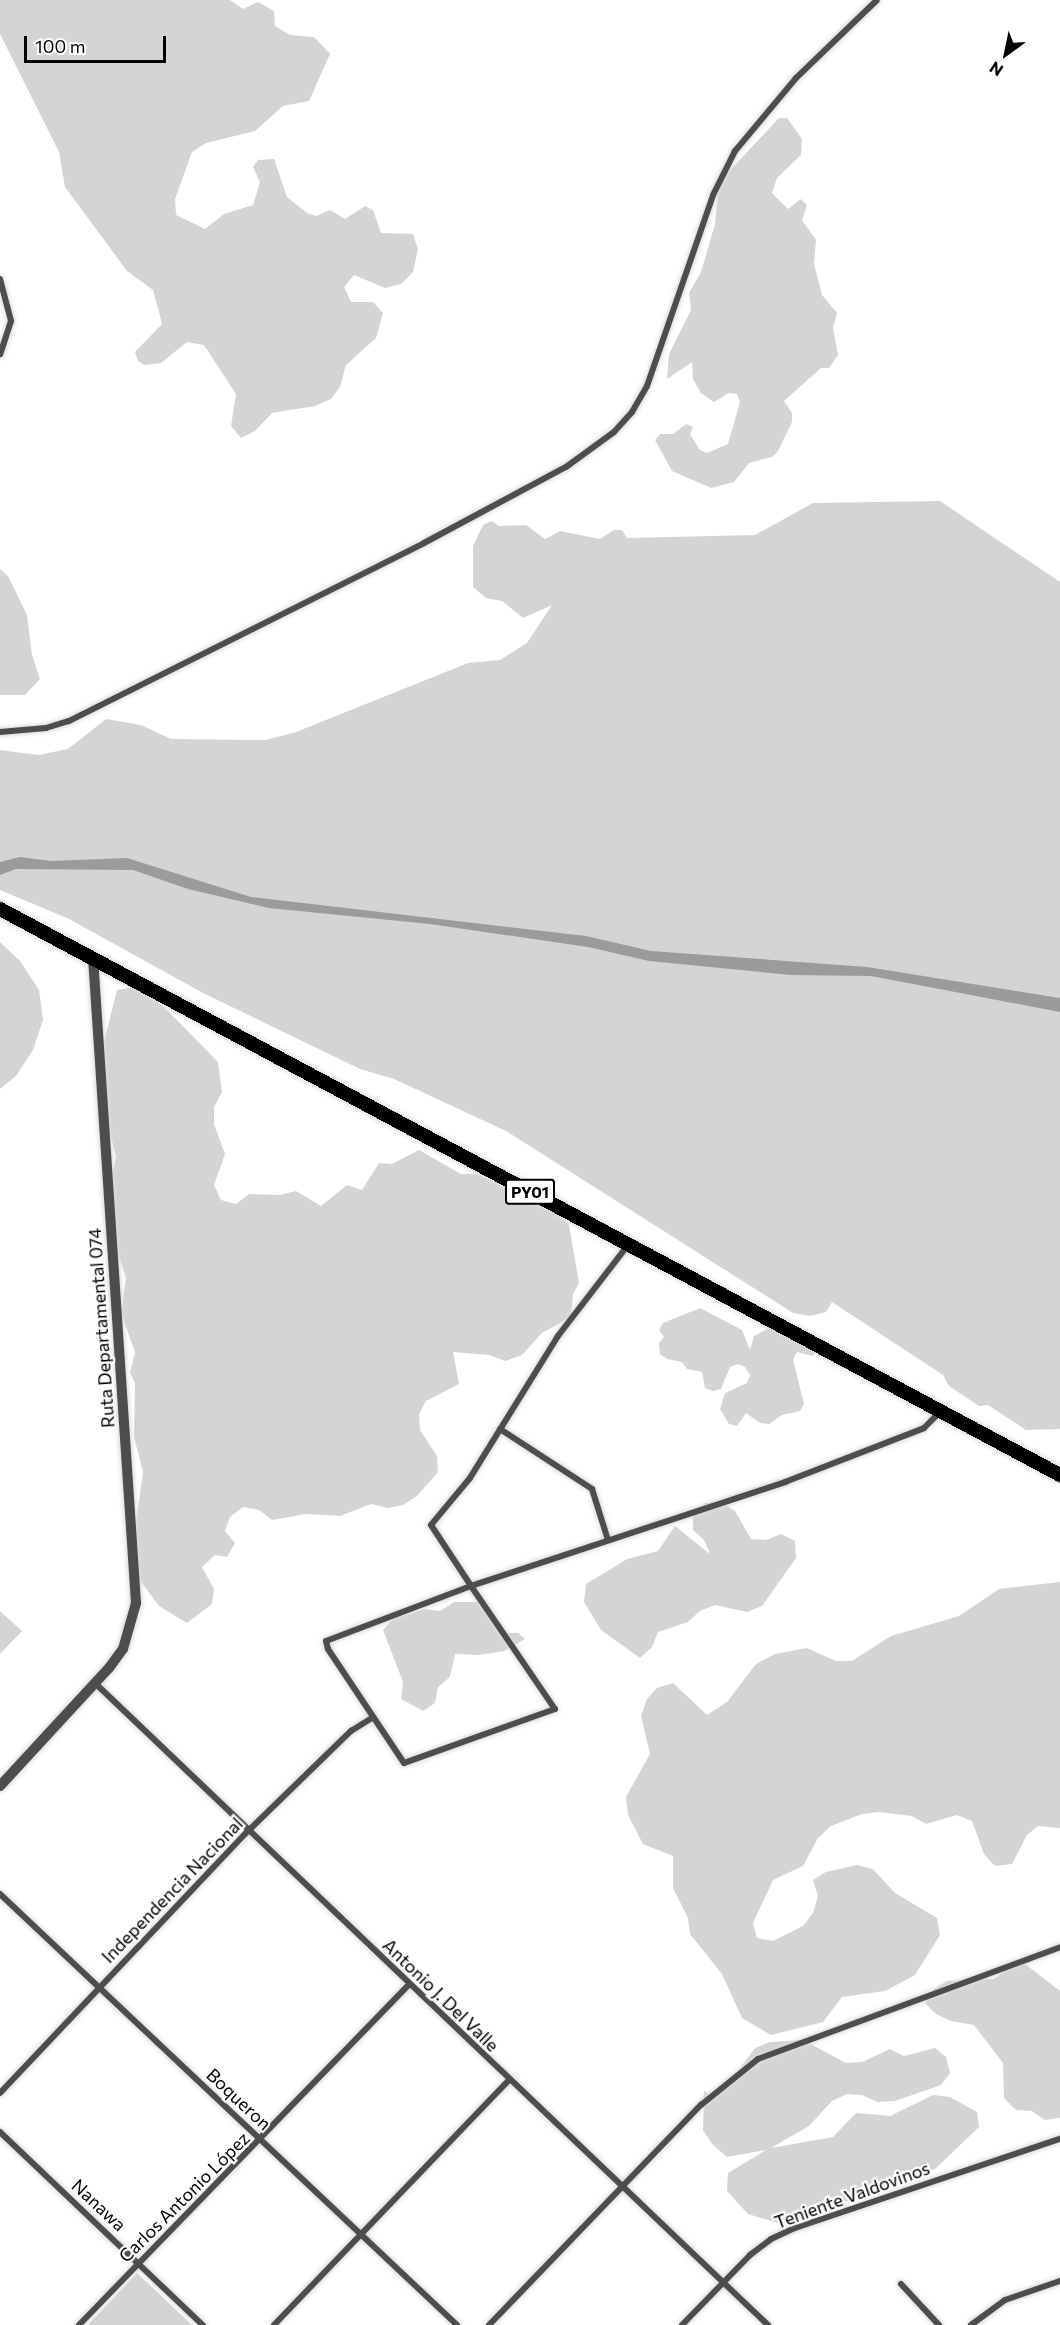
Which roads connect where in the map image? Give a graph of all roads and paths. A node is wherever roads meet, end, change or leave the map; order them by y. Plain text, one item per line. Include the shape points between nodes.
1 (877, 0) edge
2 (0, 279) edge
3 (0, 354) edge
4 (0, 732) edge
5 (0, 909) edge
6 (93, 958) junction
7 (628, 1245) junction
8 (941, 1412) junction
9 (500, 1429) junction
10 (1060, 1476) edge
11 (608, 1540) junction
12 (471, 1586) junction
13 (96, 1684) junction
14 (373, 1717) junction
15 (0, 1786) edge
16 (248, 1831) junction
17 (0, 1894) edge
18 (1060, 1947) edge
19 (409, 1985) junction
20 (100, 1988) junction
21 (509, 2080) junction
22 (0, 2093) edge
23 (0, 2132) edge
24 (1060, 2139) edge
25 (261, 2140) junction
26 (621, 2187) junction
27 (361, 2234) junction
28 (139, 2263) junction
29 (1060, 2281) edge
30 (722, 2282) junction
31 (901, 2284) dead end
32 (79, 2325) edge
33 (203, 2325) edge
34 (274, 2325) edge
35 (457, 2325) edge
36 (489, 2325) edge
37 (682, 2325) edge
38 (768, 2325) edge
39 (939, 2325) edge
40 (971, 2325) edge

1 - 4 street via 796,78 735,151 713,195 651,378 632,412 614,432 566,468 69,721 46,728
2 - 3 street via 11,321
5 - 6 highway, PY01
6 - 7 highway, PY01
6 - 13 street, Ruta Departamental 074 via 136,1603 123,1648
7 - 8 highway, PY01
7 - 9 street via 558,1336
8 - 10 highway, PY01
8 - 11 street via 924,1428 829,1465
9 - 11 street via 592,1489
9 - 12 street via 470,1478 431,1524
11 - 12 street
12 - 14 street via 326,1641
12 - 14 street via 555,1709 404,1763
13 - 15 street, Ruta Departamental 074
13 - 16 street, Antonio J. Del Valle
14 - 16 street, Independencia Nacional via 351,1731
16 - 19 street, Antonio J. Del Valle
16 - 20 street, Independencia Nacional
17 - 20 street, Boqueron
18 - 26 street via 781,2047 758,2059 701,2105
19 - 21 street, Antonio J. Del Valle
19 - 25 street, Carlos Antonio López
20 - 22 street, Independencia Nacional
20 - 25 street, Boqueron
21 - 26 street, Antonio J. Del Valle
21 - 27 street
23 - 28 street, Nanawa
24 - 30 street, Teniente Valdovinos via 795,2228 750,2255
25 - 27 street, Boqueron
25 - 28 street, Carlos Antonio López
26 - 30 street, Antonio J. Del Valle
26 - 36 street
27 - 34 street
27 - 35 street, Boqueron
28 - 32 street, Carlos Antonio López
28 - 33 street, Nanawa
29 - 40 street via 1014,2296
30 - 37 street, Teniente Valdovinos
30 - 38 street, Antonio J. Del Valle
31 - 39 street

